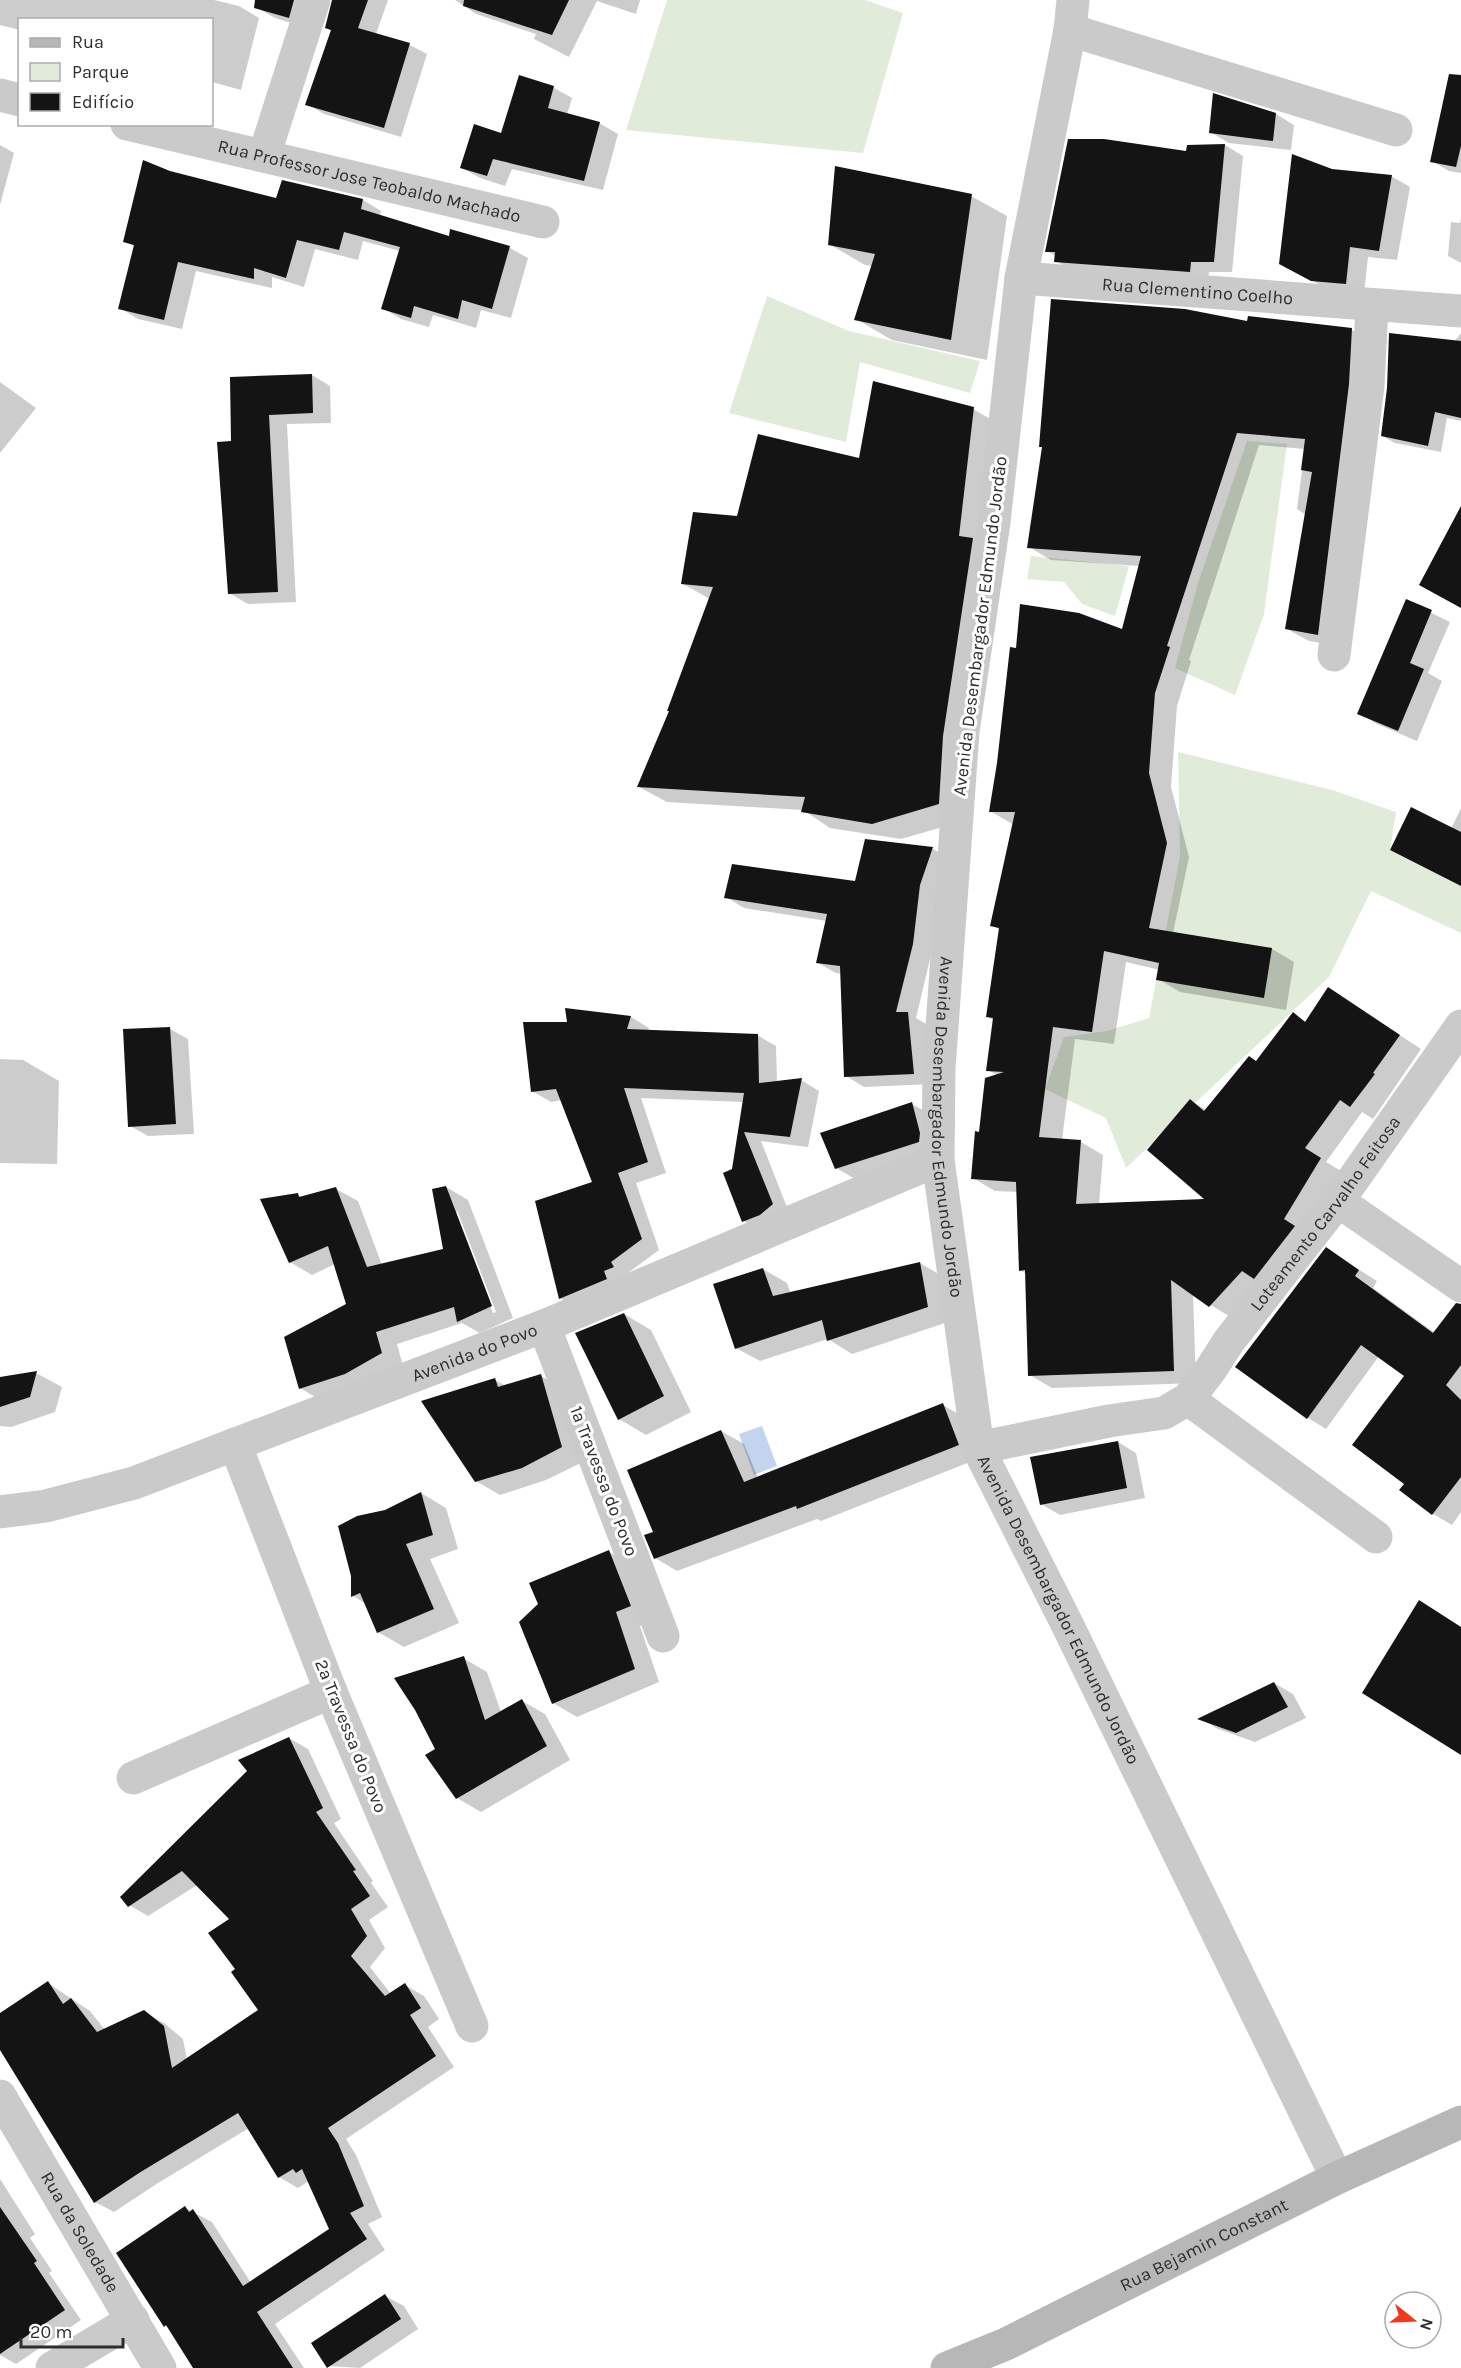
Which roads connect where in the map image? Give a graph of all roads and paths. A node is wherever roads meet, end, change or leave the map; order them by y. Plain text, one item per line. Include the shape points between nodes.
1 (314, 0) edge
2 (1071, 15) edge
3 (0, 95) edge
4 (18, 100) edge
5 (136, 126) edge
6 (1396, 130) dead end
7 (264, 156) junction
8 (543, 222) dead end
9 (1021, 278) junction
10 (1372, 306) junction
11 (1461, 311) edge
12 (1334, 655) dead end
13 (1461, 1026) edge
14 (938, 1160) junction
15 (1338, 1201) junction
16 (1461, 1286) edge
17 (544, 1326) junction
18 (1188, 1399) junction
19 (235, 1444) junction
20 (978, 1448) junction
21 (0, 1512) edge
22 (1376, 1537) dead end
23 (663, 1636) dead end
24 (331, 1692) junction
25 (133, 1778) dead end
26 (472, 2026) dead end
27 (0, 2096) edge
28 (1461, 2122) edge
29 (1337, 2178) junction
30 (133, 2320) junction
31 (1001, 2356) edge
32 (52, 2368) edge
33 (160, 2368) edge
34 (947, 2368) edge

1 - 7 street
2 - 6 street
2 - 9 street, Avenida Desembargador Edmundo Jordão
3 - 4 street
5 - 7 street, Rua Professor Jose Teobaldo Machado
7 - 8 street, Rua Professor Jose Teobaldo Machado
9 - 10 street, Rua Clementino Coelho
9 - 14 street, Avenida Desembargador Edmundo Jordão via 994,522 963,731 939,1069
10 - 11 street, Rua Clementino Coelho
10 - 12 street via 1368,386
13 - 15 street, Loteamento Carvalho Feitosa
14 - 17 street, Avenida do Povo
14 - 20 street, Avenida Desembargador Edmundo Jordão
15 - 16 street
15 - 18 street, Loteamento Carvalho Feitosa
17 - 19 street, Avenida do Povo
17 - 23 street, 1ª Travessa do Povo
18 - 20 street, Loteamento Carvalho Feitosa via 1164,1413
18 - 22 street
19 - 21 street, Avenida do Povo via 134,1483 46,1506
19 - 24 street, 2ª Travessa do Povo
20 - 29 street, Avenida Desembargador Edmundo Jordão
24 - 25 street
24 - 26 street, 2ª Travessa do Povo
27 - 30 street, Rua da Soledade
28 - 29 street, Rua Bejamin Constant
29 - 31 street, Rua Bejamin Constant
30 - 32 street
30 - 33 street, Rua da Soledade
31 - 34 street, Rua Bejamin Constant

